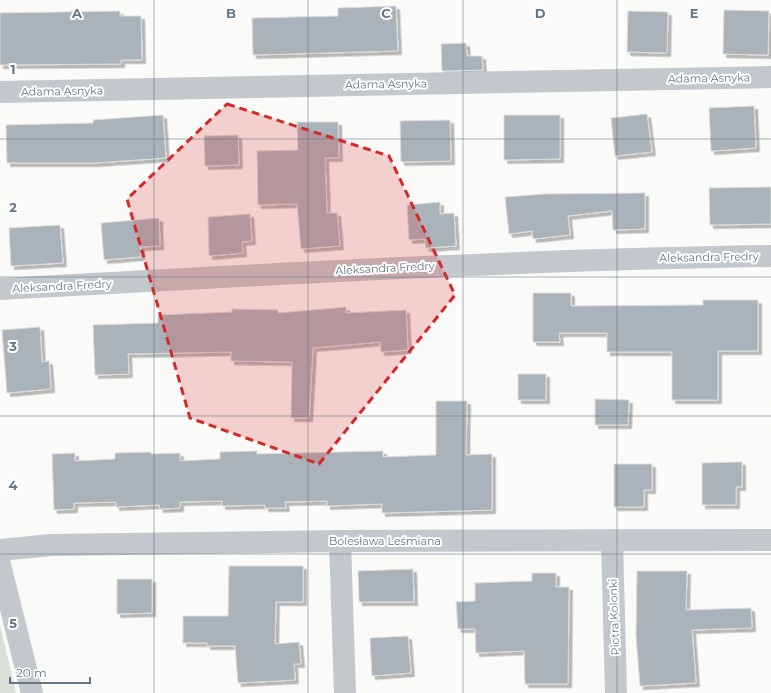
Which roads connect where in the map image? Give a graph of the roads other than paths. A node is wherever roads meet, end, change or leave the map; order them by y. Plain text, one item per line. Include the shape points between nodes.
1 (771, 77) edge
2 (0, 92) edge
3 (771, 256) edge
4 (0, 289) edge
5 (612, 540) junction
6 (771, 540) edge
7 (340, 541) junction
8 (0, 550) edge
9 (0, 565) edge
10 (32, 693) edge
11 (345, 693) edge
12 (616, 693) edge

1 - 2 street, Adama Asnyka
3 - 4 street, Aleksandra Fredry via 663,257 424,266
5 - 6 street, Bolesława Leśmiana
5 - 7 street, Bolesława Leśmiana
5 - 12 street, Piotra Kolonki
7 - 8 street, Bolesława Leśmiana via 51,545
7 - 11 street
9 - 10 street

